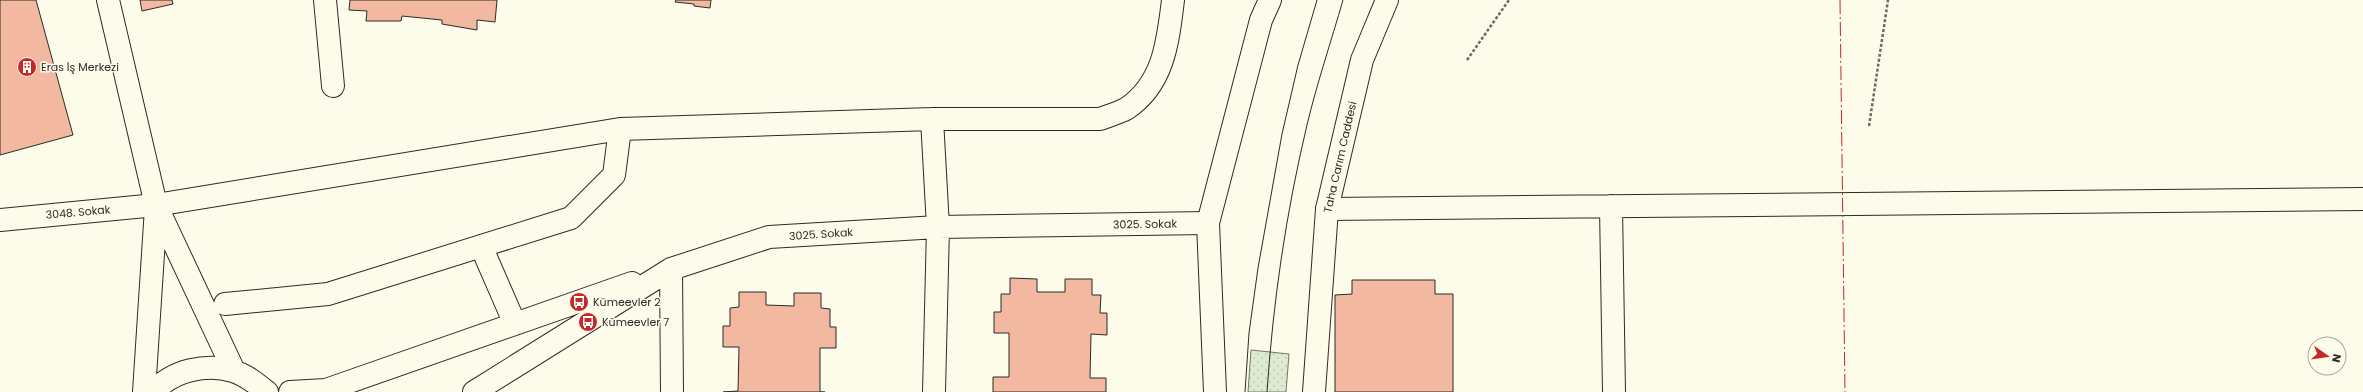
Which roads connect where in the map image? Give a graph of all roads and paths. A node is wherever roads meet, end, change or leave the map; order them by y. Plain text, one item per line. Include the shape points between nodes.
1 (108, 0) edge
2 (325, 0) edge
3 (1173, 0) edge
4 (1270, 0) edge
5 (1387, 0) edge
6 (1509, 0) edge
7 (1888, 0) edge
8 (1466, 60) dead end
9 (333, 86) dead end
10 (932, 119) junction
11 (1869, 126) dead end
12 (620, 129) junction
13 (2363, 198) edge
14 (156, 205) junction
15 (1611, 206) junction
16 (1327, 209) junction
17 (0, 220) edge
18 (1208, 223) junction
19 (938, 227) junction
20 (481, 246) junction
21 (671, 270) junction
22 (225, 304) dead end
23 (515, 324) junction
24 (234, 371) junction
25 (144, 392) edge
26 (154, 392) edge
27 (267, 392) edge
28 (290, 392) edge
29 (474, 392) edge
30 (672, 392) edge
31 (934, 392) edge
32 (1215, 392) edge
33 (1314, 392) edge
34 (1614, 392) edge

1 - 14 street
2 - 9 street
3 - 10 street, 3048. Sokak via 1161,69 1146,92 1125,109 1100,119
4 - 18 street via 1261,20
5 - 16 street, Taha Carım Caddesi via 1362,60
6 - 8 path
7 - 11 path
10 - 12 street, 3048. Sokak
10 - 19 street
12 - 14 street, 3048. Sokak
12 - 20 street via 614,175 571,218
13 - 15 street
14 - 17 street, 3048. Sokak
14 - 24 street
14 - 25 street
15 - 16 street
15 - 34 street
16 - 33 street, Taha Carım Caddesi
18 - 19 street, 3025. Sokak
18 - 32 street
19 - 21 street, 3025. Sokak via 768,237
19 - 31 street
20 - 22 street via 328,294
20 - 23 street
21 - 23 street
21 - 29 street, 3025. Sokak
21 - 30 street
23 - 28 street via 326,390
24 - 26 street via 214,367 193,369 174,377
24 - 27 street via 253,380

